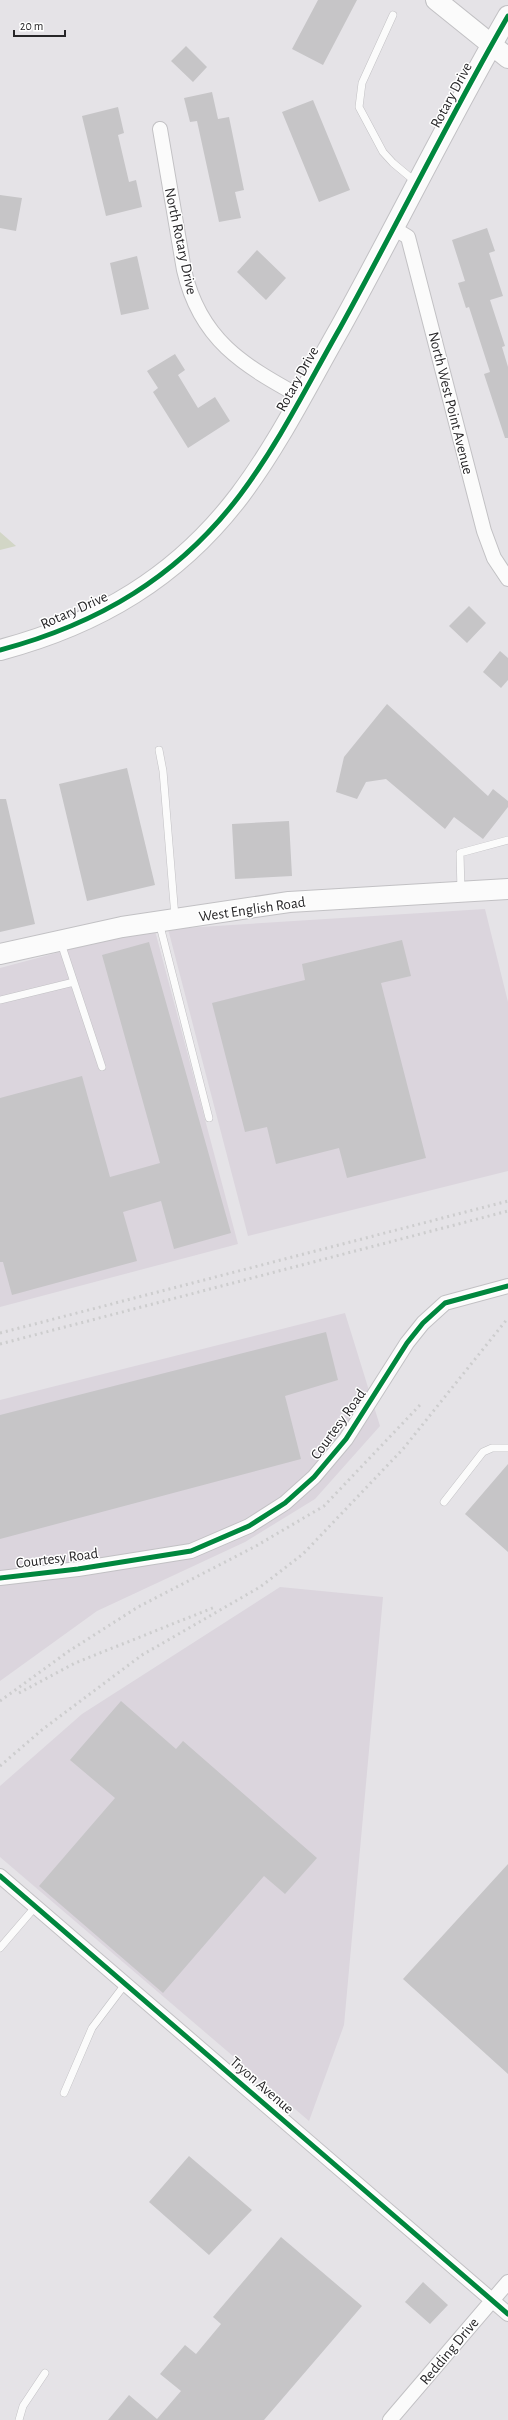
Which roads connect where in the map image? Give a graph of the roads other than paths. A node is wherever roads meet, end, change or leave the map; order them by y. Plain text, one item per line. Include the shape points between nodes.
1 (436, 0) edge
2 (393, 15) dead end
3 (508, 16) edge
4 (491, 46) junction
5 (508, 58) edge
6 (160, 130) dead end
7 (418, 184) junction
8 (395, 229) junction
9 (301, 397) junction
10 (508, 579) edge
11 (0, 650) edge
12 (159, 750) dead end
13 (508, 840) edge
14 (508, 889) edge
15 (461, 892) junction
16 (167, 921) junction
17 (60, 941) junction
18 (0, 954) edge
19 (74, 982) junction
20 (0, 1000) edge
21 (102, 1067) dead end
22 (208, 1118) dead end
23 (508, 1286) edge
24 (508, 1448) edge
25 (444, 1502) dead end
26 (0, 1578) edge
27 (0, 1876) edge
28 (36, 1906) junction
29 (0, 1948) edge
30 (126, 1982) junction
31 (64, 2093) dead end
32 (508, 2282) edge
33 (492, 2300) junction
34 (508, 2314) edge
35 (45, 2373) dead end
36 (19, 2420) edge
37 (390, 2420) edge

1 - 4 street
2 - 7 lane via 362,83 359,107 383,152
3 - 4 street, Rotary Drive
4 - 5 street
4 - 7 street, Rotary Drive
6 - 9 street, North Rotary Drive via 186,277 201,316 226,350 263,376
7 - 8 street, Rotary Drive
8 - 9 street, Rotary Drive
8 - 10 street, North West Point Avenue via 408,237 484,531 494,558
9 - 11 street, Rotary Drive via 276,441 240,495 189,550 161,574 95,617 58,632
12 - 16 lane via 163,771
13 - 15 lane via 460,853
14 - 15 street, West English Road
15 - 16 street, West English Road via 290,902
16 - 17 street, West English Road
16 - 22 lane
17 - 18 street, West English Road
17 - 19 lane
19 - 20 lane
19 - 21 lane
23 - 26 street, Courtesy Road via 445,1303 423,1323 407,1343 346,1439 314,1477 285,1503 249,1526 191,1551 78,1569
24 - 25 lane via 492,1448 483,1452
27 - 28 street, Tryon Avenue
28 - 29 lane
28 - 30 street, Tryon Avenue
30 - 31 lane via 92,2028
30 - 33 street, Tryon Avenue
32 - 33 street, Redding Drive
33 - 34 street, Tryon Avenue
33 - 37 street, Redding Drive
35 - 36 lane via 23,2406

